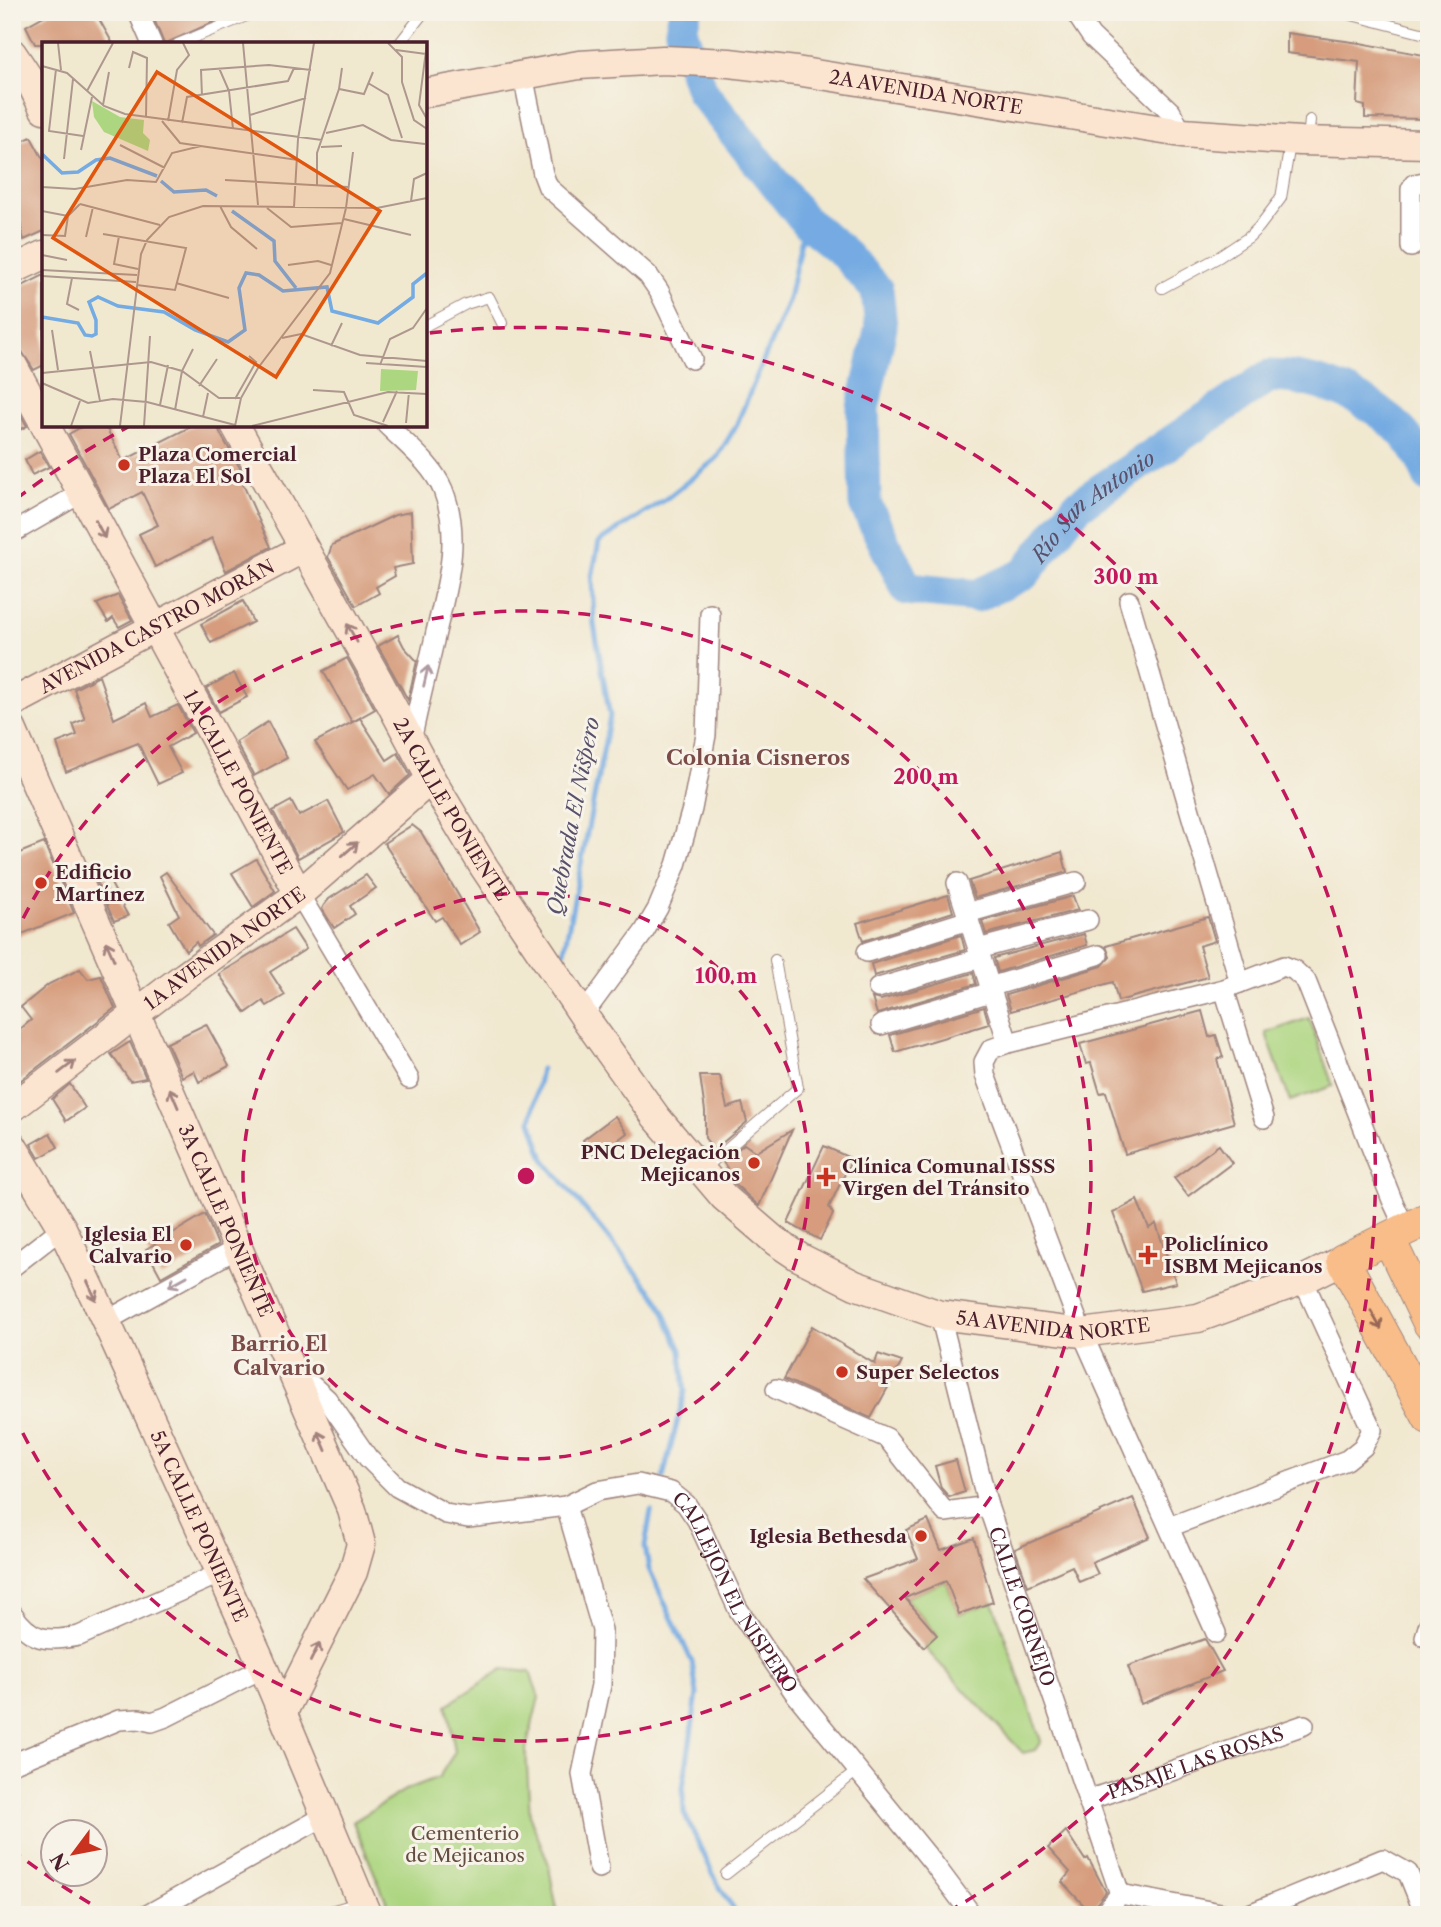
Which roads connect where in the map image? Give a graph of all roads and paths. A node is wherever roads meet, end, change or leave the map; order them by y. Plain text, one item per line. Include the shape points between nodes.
1 (138, 12) edge
2 (256, 12) edge
3 (424, 12) edge
4 (1075, 12) edge
5 (1340, 12) edge
6 (1429, 35) edge
7 (151, 42) edge
8 (183, 42) edge
9 (401, 42) edge
10 (12, 53) edge
11 (523, 75) junction
12 (427, 93) edge
13 (42, 105) edge
14 (1182, 133) junction
15 (1302, 134) junction
16 (1429, 144) edge
17 (1429, 181) edge
18 (1411, 247) dead end
19 (42, 256) edge
20 (12, 270) edge
21 (1162, 288) dead end
22 (502, 323) dead end
23 (427, 325) edge
24 (692, 359) dead end
25 (12, 364) edge
26 (36, 392) edge
27 (42, 416) edge
28 (46, 427) edge
29 (236, 427) edge
30 (389, 427) edge
31 (81, 493) junction
32 (12, 533) edge
33 (304, 548) junction
34 (1129, 601) dead end
35 (710, 614) dead end
36 (154, 628) junction
37 (12, 703) edge
38 (12, 729) edge
39 (411, 742) junction
40 (431, 779) junction
41 (1076, 881) dead end
42 (957, 883) dead end
43 (299, 894) junction
44 (968, 916) junction
45 (1088, 920) dead end
46 (867, 951) dead end
47 (979, 953) junction
48 (1098, 955) dead end
49 (775, 960) dead end
50 (1232, 986) junction
51 (878, 988) dead end
52 (990, 989) junction
53 (138, 1013) junction
54 (583, 1016) junction
55 (881, 1025) dead end
56 (1008, 1042) junction
57 (409, 1079) dead end
58 (12, 1108) edge
59 (1264, 1118) dead end
60 (12, 1145) edge
61 (701, 1172) junction
62 (62, 1228) junction
63 (1408, 1229) edge
64 (238, 1248) junction
65 (1343, 1260) junction
66 (12, 1267) edge
67 (1303, 1280) junction
68 (940, 1315) junction
69 (106, 1321) junction
70 (1429, 1323) edge
71 (1082, 1333) junction
72 (289, 1365) junction
73 (776, 1389) dead end
74 (1429, 1418) edge
75 (566, 1506) junction
76 (988, 1506) junction
77 (1170, 1527) junction
78 (221, 1573) junction
79 (12, 1614) edge
80 (1216, 1633) dead end
81 (263, 1668) junction
82 (283, 1712) junction
83 (1304, 1725) dead end
84 (12, 1764) edge
85 (856, 1771) junction
86 (1088, 1800) junction
87 (325, 1816) junction
88 (599, 1868) dead end
89 (726, 1874) dead end
90 (1120, 1894) junction
91 (365, 1908) edge
92 (147, 1915) edge
93 (317, 1915) edge
94 (972, 1915) edge
95 (1103, 1915) edge
96 (1231, 1915) edge
97 (1247, 1915) edge
98 (1425, 1915) edge

1 - 7 street
2 - 8 lane
3 - 9 lane
4 - 14 street via 1091,36 1171,112
5 - 6 lane
10 - 13 main road
11 - 12 main road, 2A AVENIDA NORTE
11 - 14 main road, 2A AVENIDA NORTE via 628,61 729,63
11 - 24 street via 548,187 648,275
14 - 15 main road, 2A AVENIDA NORTE
15 - 16 main road, 2A AVENIDA NORTE
15 - 21 lane via 1281,198 1259,227 1219,257
17 - 18 street via 1411,189
19 - 20 main road
22 - 23 lane via 489,297
25 - 26 main road, 1A CALLE PONIENTE
26 - 27 main road, 1A CALLE PONIENTE
28 - 31 main road, 1A CALLE PONIENTE
29 - 33 main road, 2A CALLE PONIENTE
39 -> 30 street via 449,584 452,544 443,490 430,468
31 - 32 street
31 -> 36 main road, 1A CALLE PONIENTE
33 - 36 main road, AVENIDA CASTRO MORÁN
39 -> 33 main road, 2A CALLE PONIENTE
34 - 50 street
35 - 54 street via 706,735 676,865 644,933
36 - 37 main road, AVENIDA CASTRO MORÁN
36 - 43 main road, 1A CALLE PONIENTE
53 -> 38 main road, 3A CALLE PONIENTE via 64,836
39 - 40 main road, 2A CALLE PONIENTE
43 -> 40 main road, 1A AVENIDA NORTE
40 - 54 main road, 2A CALLE PONIENTE
41 - 44 street
42 - 44 street
43 - 53 main road, 1A AVENIDA NORTE via 181,970
43 - 57 street, 1A CALLE PONIENTE
44 - 46 street
44 - 47 street
45 - 47 street
47 - 51 street
47 - 52 street
48 - 52 street
49 - 61 lane via 797,1088
50 - 56 street
50 - 59 street
50 - 63 street via 1284,966 1307,981 1392,1200
52 - 55 street
52 - 56 street
58 -> 53 main road, 1A AVENIDA NORTE
64 -> 53 main road, 3A CALLE PONIENTE
54 - 61 main road, 2A CALLE PONIENTE
56 - 71 street via 991,1049 984,1062 985,1075
60 - 62 main road, 5A CALLE PONIENTE
61 - 68 main road, 5A AVENIDA NORTE via 749,1220 799,1256 855,1285
62 - 66 street
62 -> 69 main road, 5A CALLE PONIENTE
63 - 65 main road, 5A AVENIDA NORTE
63 - 70 main road
64 -> 69 street
64 - 72 main road, 3A CALLE PONIENTE
65 - 67 main road, 5A AVENIDA NORTE
65 -> 74 main road
67 - 71 main road, 5A AVENIDA NORTE via 1198,1318
67 - 77 street via 1372,1430 1363,1447 1348,1460
68 - 71 main road, 5A AVENIDA NORTE
68 - 76 street, CALLE CORNEJO
69 - 78 main road, 5A CALLE PONIENTE
71 - 77 street
72 - 75 street, CALLEJÓN EL NISPERO via 327,1399 368,1458 397,1488 424,1504 468,1518
82 -> 72 main road, 3A CALLE PONIENTE via 353,1572 361,1544 352,1510
73 - 76 street via 887,1438 945,1511
75 - 85 street, CALLEJÓN EL NISPERO via 597,1491 638,1484 671,1492 686,1504 738,1609 794,1692
75 - 88 street via 602,1630 601,1685 582,1774
76 - 86 street, CALLE CORNEJO
77 - 80 street
78 - 79 street via 79,1636 59,1640 39,1639
78 - 81 main road, 5A CALLE PONIENTE
81 - 82 main road, 5A CALLE PONIENTE
81 - 84 street via 166,1717 152,1722 119,1720
82 - 87 main road, 5A CALLE PONIENTE
83 - 86 street, PASAJE LAS ROSAS
85 - 89 lane
85 - 94 street, CALLEJÓN EL NISPERO
86 - 90 street, CALLE CORNEJO
87 - 91 main road, 5A CALLE PONIENTE
87 - 92 street
90 - 95 street
90 - 96 street
91 - 93 lane
97 - 98 street via 1383,1859 1408,1873

